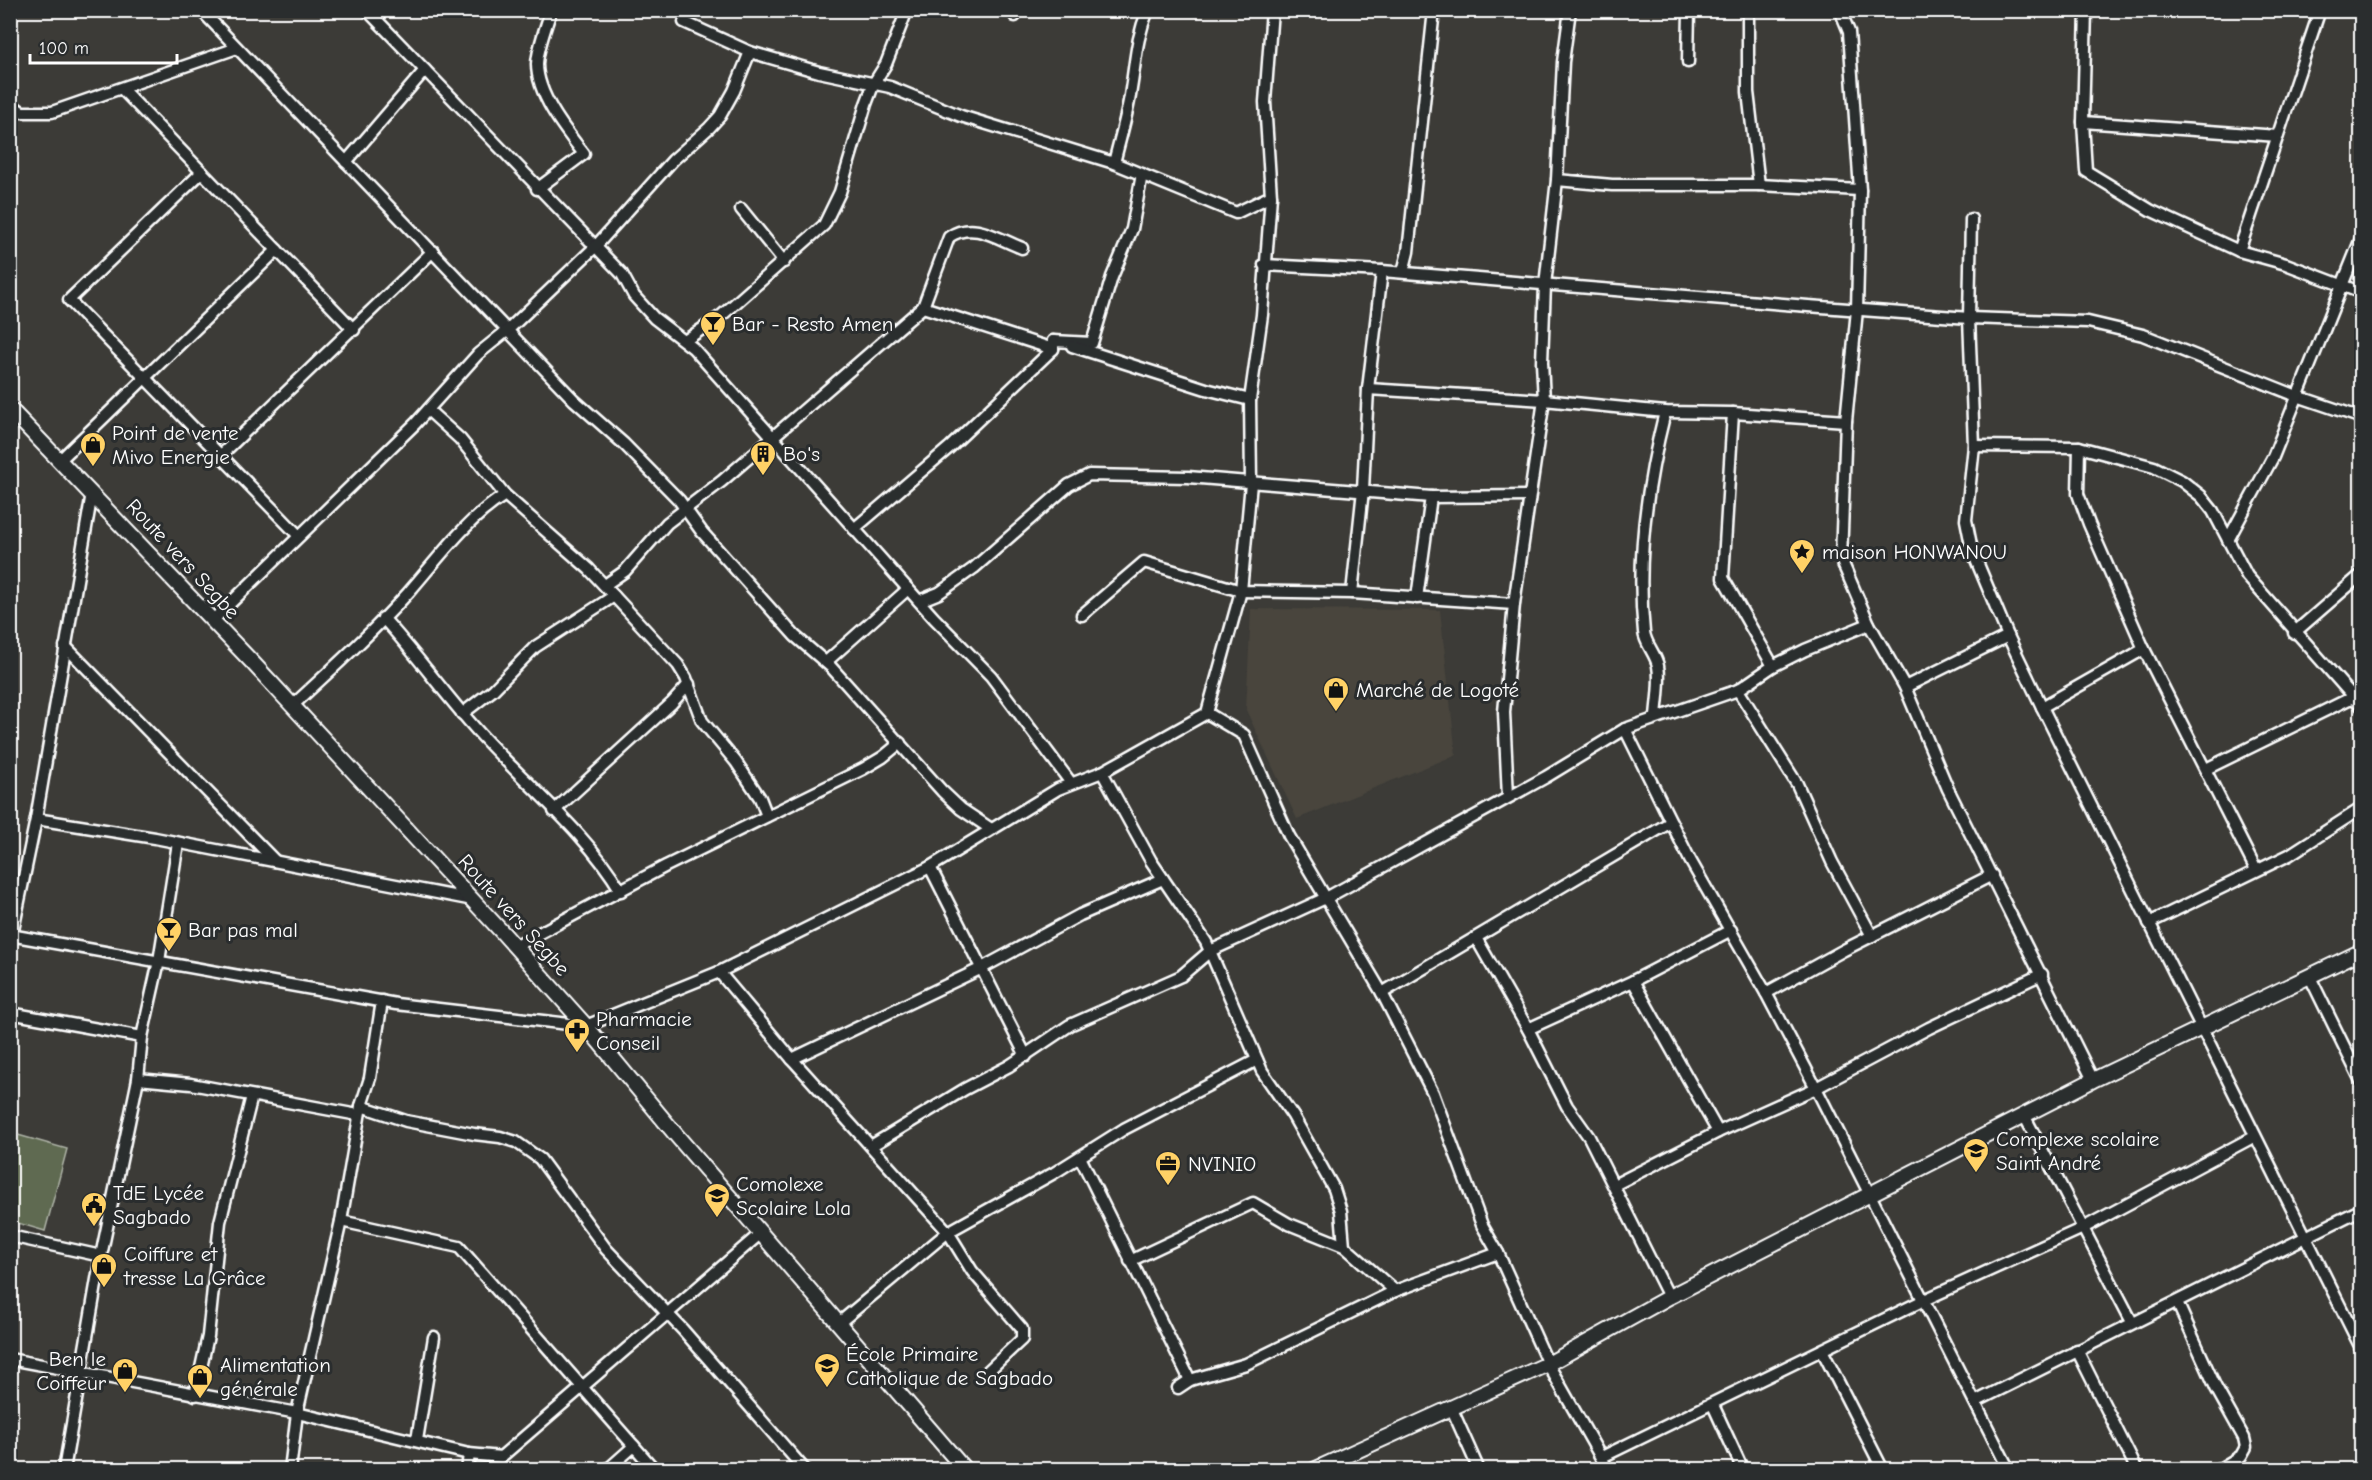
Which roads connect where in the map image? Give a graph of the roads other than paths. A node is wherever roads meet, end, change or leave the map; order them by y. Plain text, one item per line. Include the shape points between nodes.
1 (201, 10) edge
2 (367, 10) edge
3 (551, 10) edge
4 (907, 10) edge
5 (1148, 10) edge
6 (1272, 10) edge
7 (1434, 10) edge
8 (1570, 10) edge
9 (1689, 10) edge
10 (1748, 10) edge
11 (1840, 10) edge
12 (2086, 10) edge
13 (2320, 10) edge
14 (684, 22) dead end
15 (237, 48) junction
16 (750, 52) junction
17 (1688, 62) dead end
18 (424, 70) junction
19 (874, 83) junction
20 (122, 89) junction
21 (10, 99) edge
22 (2084, 122) junction
23 (2278, 136) junction
24 (346, 162) junction
25 (1114, 163) junction
26 (202, 172) junction
27 (1142, 174) junction
28 (1557, 180) junction
29 (1759, 185) junction
30 (537, 189) junction
31 (1860, 190) junction
32 (1270, 196) junction
33 (741, 209) dead end
34 (1971, 219) dead end
35 (2361, 236) edge
36 (595, 247) junction
37 (1022, 249) dead end
38 (278, 250) junction
39 (433, 251) junction
40 (2239, 251) junction
41 (784, 262) junction
42 (1264, 265) junction
43 (1382, 271) junction
44 (1403, 273) junction
45 (1545, 285) junction
46 (2340, 286) junction
47 (2361, 293) edge
48 (923, 307) junction
49 (1857, 310) junction
50 (1969, 318) junction
51 (509, 329) junction
52 (354, 330) junction
53 (686, 340) junction
54 (1053, 345) junction
55 (145, 378) junction
56 (1368, 389) junction
57 (2297, 396) junction
58 (1250, 399) junction
59 (1544, 400) junction
60 (10, 409) edge
61 (428, 410) junction
62 (1665, 412) junction
63 (1733, 413) junction
64 (2361, 418) edge
65 (1846, 421) junction
66 (773, 437) junction
67 (1974, 446) junction
68 (2079, 447) junction
69 (221, 455) junction
70 (60, 460) junction
71 (1251, 483) junction
72 (1364, 490) junction
73 (92, 493) junction
74 (505, 495) junction
75 (1529, 496) junction
76 (1431, 497) junction
77 (686, 509) junction
78 (854, 529) junction
79 (299, 536) junction
80 (2228, 540) junction
81 (2361, 574) edge
82 (605, 585) junction
83 (908, 589) junction
84 (1241, 591) junction
85 (1352, 593) junction
86 (614, 596) junction
87 (1418, 598) junction
88 (919, 601) junction
89 (1514, 604) junction
90 (1082, 615) dead end
91 (383, 618) junction
92 (212, 621) junction
93 (1869, 624) junction
94 (2294, 633) junction
95 (2008, 636) junction
96 (65, 646) junction
97 (2144, 649) junction
98 (826, 662) junction
99 (1773, 666) junction
100 (2361, 683) edge
101 (689, 684) junction
102 (1905, 687) junction
103 (1738, 690) junction
104 (2353, 697) junction
105 (292, 706) junction
106 (2042, 707) junction
107 (2361, 707) edge
108 (1207, 713) junction
109 (462, 714) junction
110 (1656, 717) junction
111 (1625, 729) junction
112 (900, 743) junction
113 (2206, 769) junction
114 (1102, 771) junction
115 (1071, 783) junction
116 (1508, 797) junction
117 (2361, 808) edge
118 (554, 811) junction
119 (767, 816) junction
120 (36, 819) junction
121 (1671, 822) junction
122 (991, 829) junction
123 (178, 843) junction
124 (275, 861) junction
125 (930, 867) junction
126 (2256, 870) junction
127 (1992, 875) junction
128 (1163, 879) junction
129 (621, 891) junction
130 (1328, 897) junction
131 (473, 900) junction
132 (2149, 923) junction
133 (1731, 930) junction
134 (11, 935) edge
135 (1872, 936) junction
136 (1476, 938) junction
137 (515, 946) junction
138 (1210, 951) junction
139 (2361, 951) edge
140 (159, 962) junction
141 (980, 969) junction
142 (719, 972) junction
143 (2042, 974) junction
144 (2310, 977) junction
145 (1633, 981) junction
146 (1382, 993) junction
147 (1766, 993) junction
148 (382, 1001) junction
149 (10, 1013) edge
150 (586, 1026) junction
151 (2203, 1027) junction
152 (1528, 1029) junction
153 (142, 1036) junction
154 (1026, 1056) junction
155 (792, 1059) junction
156 (1257, 1060) junction
157 (138, 1079) junction
158 (2093, 1080) junction
159 (2361, 1083) edge
160 (1816, 1088) junction
161 (252, 1096) junction
162 (359, 1110) junction
163 (2024, 1115) junction
164 (1718, 1132) junction
165 (2255, 1136) junction
166 (871, 1146) junction
167 (1080, 1157) junction
168 (1614, 1185) junction
169 (1870, 1195) junction
170 (2361, 1209) edge
171 (340, 1221) junction
172 (2083, 1228) junction
173 (761, 1233) junction
174 (948, 1233) junction
175 (10, 1236) edge
176 (2304, 1236) junction
177 (1344, 1246) junction
178 (1498, 1253) junction
179 (101, 1256) junction
180 (1130, 1261) junction
181 (1395, 1291) junction
182 (1669, 1297) junction
183 (1922, 1300) junction
184 (2177, 1302) junction
185 (667, 1314) junction
186 (2132, 1322) junction
187 (839, 1323) junction
188 (434, 1337) dead end
189 (1822, 1350) junction
190 (2077, 1350) junction
191 (2361, 1350) edge
192 (10, 1359) edge
193 (1548, 1364) junction
194 (81, 1371) junction
195 (988, 1371) dead end
196 (1190, 1380) junction
197 (582, 1388) junction
198 (1178, 1388) dead end
199 (195, 1395) junction
200 (1975, 1402) junction
201 (1713, 1405) junction
202 (1451, 1407) junction
203 (297, 1413) junction
204 (417, 1440) junction
205 (634, 1446) junction
206 (469, 1454) junction
207 (1602, 1457) junction
208 (64, 1470) edge
209 (290, 1470) edge
210 (467, 1470) edge
211 (607, 1470) edge
212 (655, 1470) edge
213 (805, 1470) edge
214 (965, 1470) edge
215 (1314, 1470) edge
216 (1479, 1470) edge
217 (1608, 1470) edge
218 (1743, 1470) edge
219 (1883, 1470) edge
220 (2008, 1470) edge
221 (2138, 1470) edge
222 (2218, 1470) edge

1 - 15 street
2 - 18 street
3 - 30 street via 537,66 558,120 584,154
4 - 19 street
5 - 25 street via 1139,36
6 - 32 street via 1265,102
7 - 44 street
8 - 28 street via 1563,62
9 - 17 street
10 - 29 street via 1748,92
11 - 31 street via 1849,32
12 - 22 street
13 - 23 street
14 - 16 street
15 - 20 street
15 - 24 street
16 - 19 street
16 - 36 street via 720,117 673,160
18 - 24 street
18 - 30 street
19 - 25 street via 961,116
19 - 41 street via 836,205 815,235
20 - 21 street via 34,114 16,109
20 - 26 street
22 - 23 street
22 - 40 street via 2086,171 2150,210
23 - 40 street
24 - 39 street
25 - 27 street
26 - 38 street
26 - 55 street via 69,300
27 - 32 street via 1236,213
27 - 54 street via 1132,229 1092,342
28 - 29 street via 1622,185
28 - 45 street
29 - 31 street
30 - 36 street
31 - 49 street
32 - 42 street
33 - 41 street
34 - 50 street
35 - 46 street
36 - 51 street
36 - 53 street via 622,274 634,296 654,318
37 - 48 street via 980,231 956,232 949,237
38 - 52 street
38 - 55 street
39 - 51 street
39 - 52 street
40 - 46 street via 2286,264
41 - 53 street via 721,316
42 - 43 street
42 - 58 street via 1262,315
43 - 44 street
43 - 56 street
44 - 45 street
45 - 49 street
45 - 59 street
46 - 47 street
46 - 57 street
48 - 54 street
48 - 66 street
49 - 50 street
49 - 65 street
50 - 57 street via 2088,322 2143,334
50 - 67 street
51 - 61 street via 478,354
51 - 77 street via 574,400 624,444
52 - 69 street
53 - 66 street
54 - 58 street
54 - 78 street via 950,447
55 - 69 street
55 - 70 street
56 - 59 street
56 - 72 street
57 - 64 street
57 - 80 street via 2269,465
58 - 71 street
59 - 62 street
59 - 75 street
60 - 70 main road, Route vers Segbe
61 - 74 street via 466,446
61 - 79 street
62 - 63 street
62 - 110 street via 1654,454 1644,524 1642,576 1644,635 1658,665
63 - 65 street
63 - 99 street via 1723,578
65 - 93 street via 1841,559
66 - 77 street
66 - 78 street
67 - 68 street
67 - 95 street via 1966,520 1972,550
68 - 80 street via 2154,467 2182,481 2213,511
68 - 97 street via 2078,494
69 - 79 street
70 - 73 main road, Route vers Segbe
71 - 72 street
71 - 84 street
71 - 88 street via 1188,477 1080,478 954,584
72 - 76 street
72 - 85 street
73 - 92 main road, Route vers Segbe
73 - 96 street
74 - 82 street
74 - 91 street via 440,554
75 - 76 street
75 - 89 street
76 - 87 street
77 - 82 street
77 - 98 street via 795,636
78 - 83 street
79 - 92 street
80 - 94 street via 2247,576
81 - 94 street
82 - 86 street
83 - 88 street
83 - 98 street
84 - 85 street
84 - 90 street via 1144,562
84 - 108 street
85 - 87 street
86 - 101 street via 678,665
86 - 109 street via 536,647 493,690
87 - 89 street
88 - 115 street via 991,676
89 - 116 street via 1504,712
91 - 105 street
91 - 109 street
92 - 105 main road, Route vers Segbe
93 - 99 street
93 - 102 street
94 - 104 street
95 - 102 street
95 - 106 street
96 - 120 street
96 - 124 street
97 - 106 street
97 - 113 street
98 - 112 street
99 - 103 street
100 - 104 street
101 - 118 street
101 - 119 street via 702,721 736,762
102 - 127 street via 1947,789
103 - 110 street
103 - 135 street via 1797,784 1832,862
104 - 107 street
104 - 113 street
105 - 131 main road, Route vers Segbe
106 - 132 street
108 - 114 street
108 - 130 street via 1244,735 1289,836
109 - 118 street
110 - 111 street
111 - 116 street
111 - 121 street
112 - 119 street via 863,769
112 - 122 street via 942,791 968,815
113 - 126 street
114 - 115 street
114 - 128 street
115 - 122 street
116 - 130 street
117 - 126 street via 2289,855
118 - 129 street
119 - 129 street
120 - 123 street
120 - 134 street
121 - 133 street
121 - 136 street
122 - 125 street
123 - 124 street
123 - 140 street
124 - 131 street
125 - 141 street
125 - 142 street
126 - 132 street
127 - 135 street
127 - 143 street
128 - 138 street
128 - 141 street via 1080,915
129 - 137 street
130 - 138 street
130 - 146 street
131 - 137 main road, Route vers Segbe
132 - 151 street
133 - 145 street
133 - 147 street
134 - 140 street
135 - 147 street
136 - 146 street
136 - 152 street
137 - 150 main road, Route vers Segbe
138 - 154 street via 1181,976 1070,1025
138 - 156 street
139 - 144 main road
140 - 148 street
140 - 153 street
141 - 154 street
141 - 155 street
142 - 150 street
142 - 155 street
143 - 158 street
143 - 160 street
144 - 151 main road
144 - 159 street
145 - 152 street
145 - 164 street
146 - 178 street via 1433,1094 1482,1225
147 - 160 street
148 - 150 street
148 - 162 street via 370,1078
149 - 153 street
150 - 173 main road, Route vers Segbe
151 - 158 main road
151 - 165 street
152 - 168 street via 1567,1106 1589,1137
153 - 157 street
154 - 166 street
155 - 166 street
156 - 167 street via 1124,1129
156 - 177 street via 1334,1189 1341,1211
157 - 161 street via 191,1083
157 - 179 street
158 - 163 main road
160 - 164 street
160 - 169 street
161 - 162 street
161 - 199 street via 220,1222 208,1336
162 - 171 street
162 - 185 street via 500,1137 532,1152 606,1249
163 - 169 main road
163 - 172 street
164 - 168 street
165 - 172 street
165 - 176 street
166 - 174 street
167 - 174 street
167 - 180 street
168 - 182 street
169 - 182 main road
169 - 183 street
170 - 176 street
171 - 197 street via 459,1247
171 - 203 street
172 - 183 street
172 - 186 street
173 - 185 street
173 - 187 main road, Route vers Segbe
174 - 187 street
174 - 195 street via 972,1271 1023,1332 1022,1339
175 - 179 street
176 - 184 street
176 - 191 street
177 - 180 street via 1289,1224 1253,1203
177 - 181 street
178 - 181 street
178 - 193 street
179 - 194 street
180 - 196 street
181 - 196 street via 1246,1364
182 - 193 main road
183 - 189 street
183 - 200 street
184 - 186 street
184 - 222 street via 2216,1388 2244,1437 2246,1447 2241,1456
185 - 197 street
185 - 213 street
186 - 190 street
187 - 214 main road, Route vers Segbe
188 - 204 street
189 - 201 street
189 - 219 street
190 - 200 street
190 - 221 street
192 - 194 street
193 - 202 main road
193 - 207 street
194 - 199 street
194 - 208 street
196 - 198 street
197 - 205 street
197 - 206 street via 501,1457
199 - 203 street
200 - 220 street
201 - 207 street
201 - 218 street
202 - 215 main road
202 - 216 street
203 - 204 street
203 - 209 street
204 - 206 street
205 - 211 street
205 - 212 street
206 - 210 street
207 - 217 street

